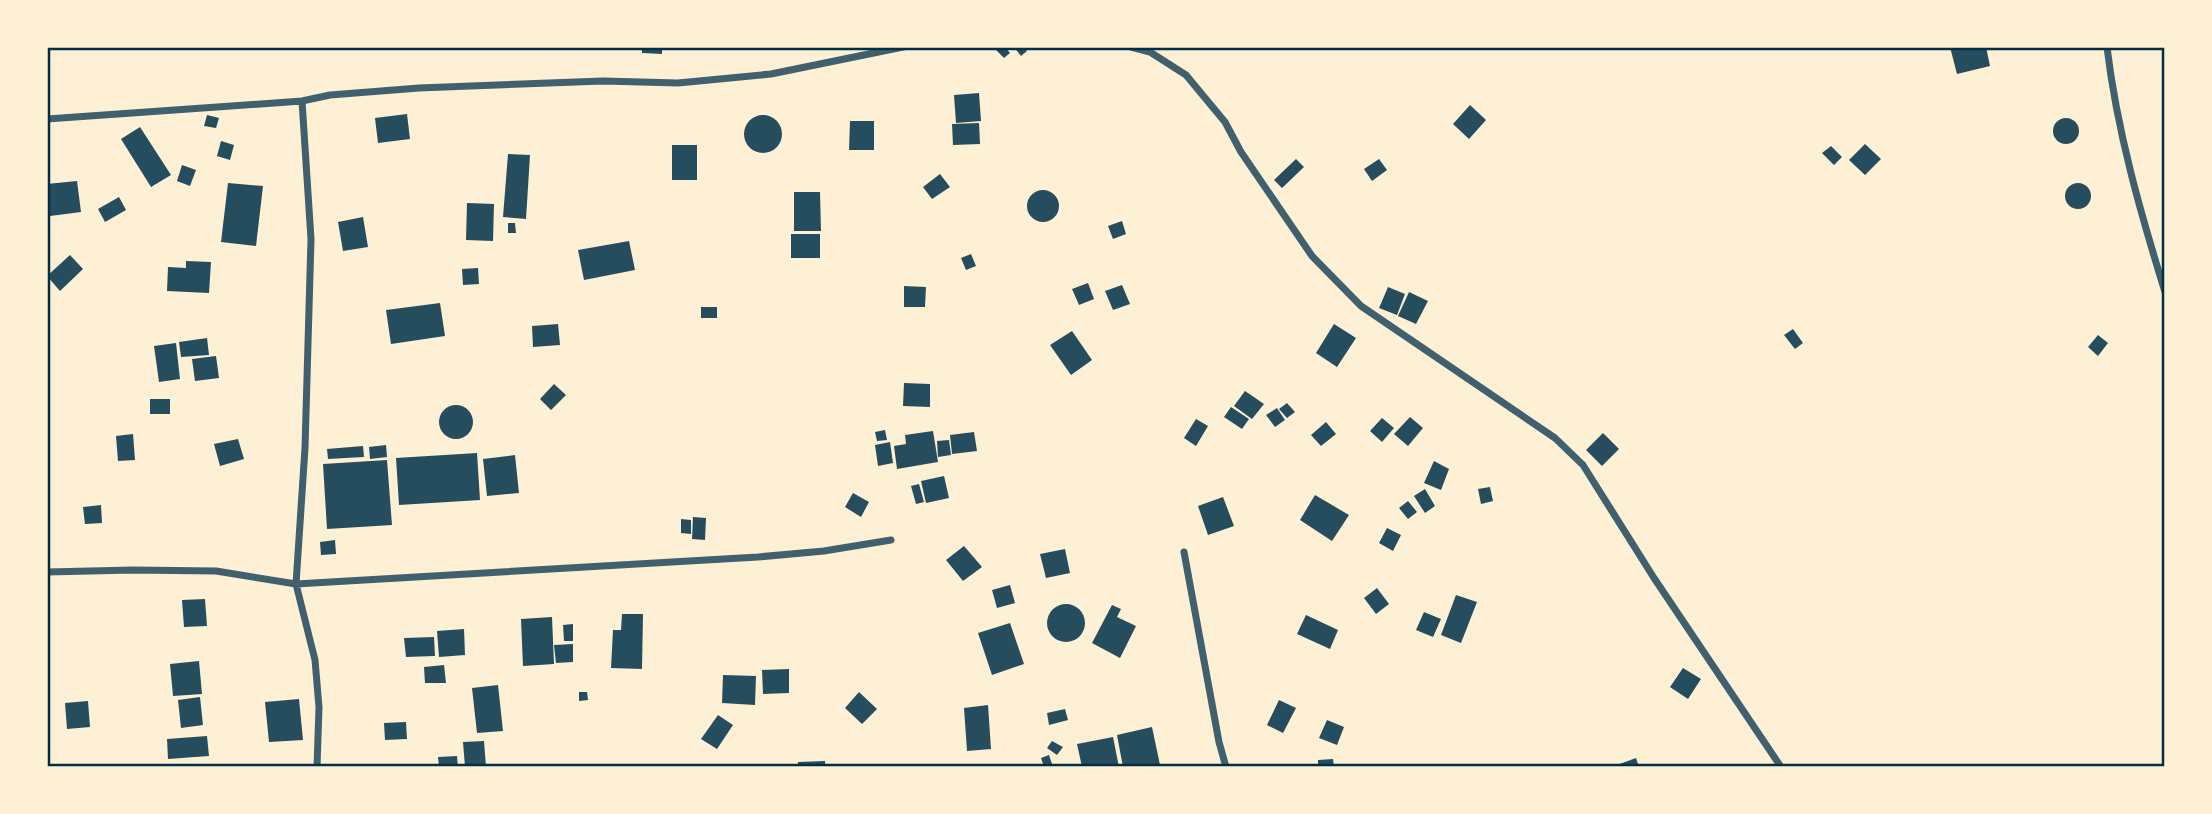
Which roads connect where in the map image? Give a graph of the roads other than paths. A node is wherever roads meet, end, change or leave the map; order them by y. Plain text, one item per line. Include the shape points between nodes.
1 (903, 47) edge
2 (1131, 47) edge
3 (2107, 47) edge
4 (302, 101) junction
5 (47, 119) edge
6 (2165, 292) edge
7 (891, 540) dead end
8 (1184, 552) dead end
9 (47, 572) edge
10 (296, 584) junction
11 (317, 767) edge
12 (1226, 767) edge
13 (1781, 767) edge

1 - 4 street via 771,74 678,83 419,88
2 - 13 street via 1150,52 1186,75 1225,122 1312,256 1361,306 1555,438 1583,465
3 - 6 street via 2132,183
4 - 5 street
4 - 10 street via 311,239
7 - 10 street via 758,557
8 - 12 street
9 - 10 street via 216,571
10 - 11 street via 315,660

